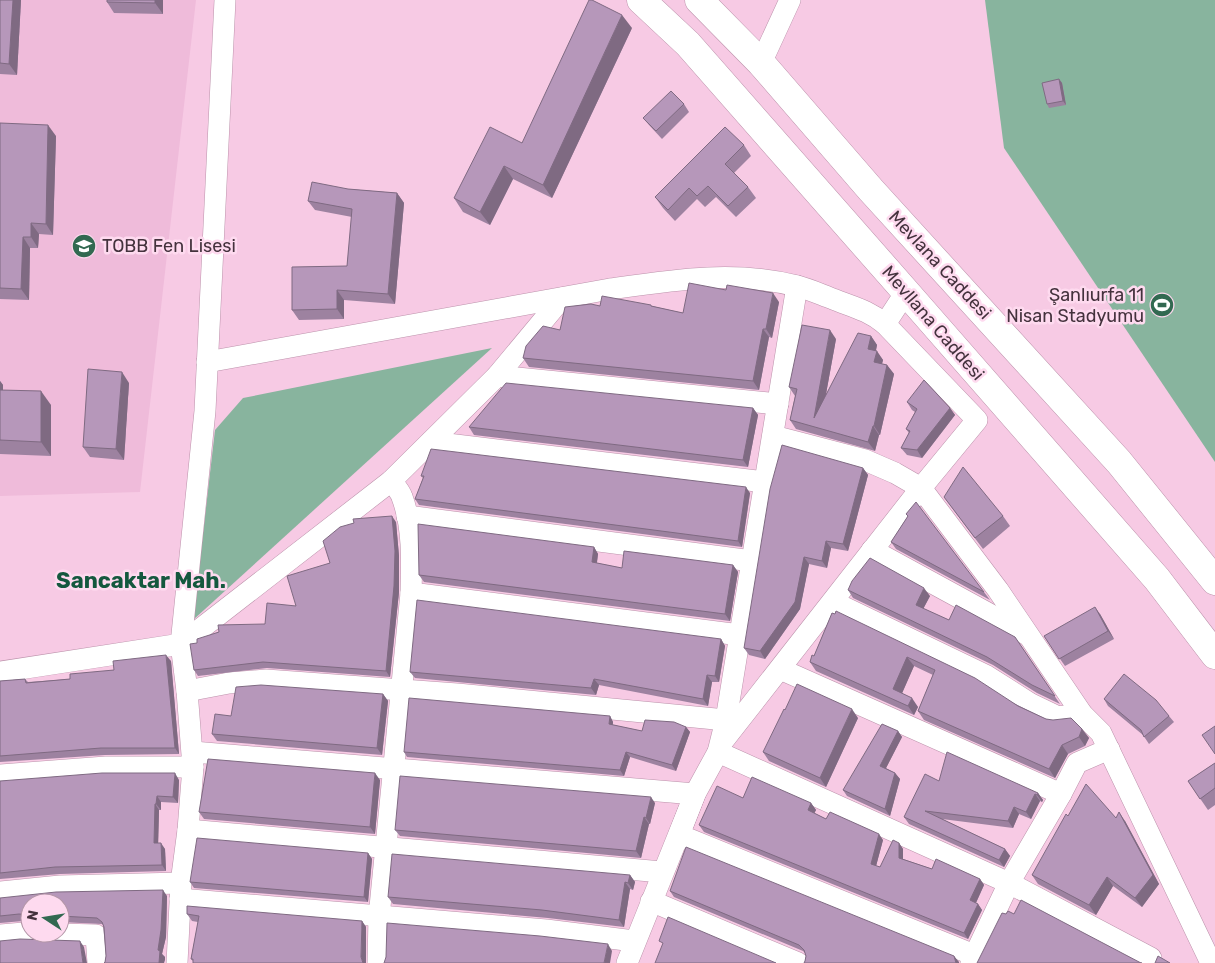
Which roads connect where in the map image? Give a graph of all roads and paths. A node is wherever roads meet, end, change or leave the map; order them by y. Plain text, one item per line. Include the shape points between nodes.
1 (225, 0) edge
2 (641, 0) edge
3 (699, 0) edge
4 (790, 0) edge
5 (760, 63) junction
6 (797, 286) junction
7 (906, 292) junction
8 (562, 298) junction
9 (885, 324) junction
10 (207, 362) junction
11 (497, 376) junction
12 (778, 404) junction
13 (773, 436) junction
14 (431, 442) junction
15 (391, 481) junction
16 (765, 482) junction
17 (921, 488) junction
18 (407, 516) junction
19 (872, 550) junction
20 (752, 561) junction
21 (1215, 581) edge
22 (411, 593) junction
23 (832, 602) junction
24 (740, 635) junction
25 (1028, 635) junction
26 (181, 644) junction
27 (1215, 655) edge
28 (780, 669) junction
29 (0, 672) edge
30 (401, 690) junction
31 (187, 691) junction
32 (1082, 714) junction
33 (726, 720) junction
34 (719, 748) junction
35 (1109, 749) junction
36 (193, 760) junction
37 (394, 769) junction
38 (0, 775) edge
39 (695, 794) junction
40 (1061, 794) junction
41 (188, 830) junction
42 (386, 847) junction
43 (662, 872) junction
44 (1009, 883) junction
45 (181, 891) junction
46 (0, 892) edge
47 (651, 901) junction
48 (379, 917) junction
49 (0, 936) edge
50 (634, 941) junction
51 (1151, 958) dead end
52 (972, 959) edge
53 (98, 963) edge
54 (176, 963) edge
55 (378, 963) edge
56 (627, 963) edge
57 (798, 963) edge
58 (1211, 963) edge

1 - 10 street
2 - 7 main road, Mevllana Caddesi via 688,44
3 - 5 main road, Mevlana Caddesi
4 - 5 street
5 - 21 main road, Mevlana Caddesi via 1119,462
6 - 8 street via 748,278 713,277 675,279
6 - 9 street via 873,314
6 - 12 street
7 - 9 street
7 - 27 main road, Mevllana Caddesi via 1157,579
8 - 10 street
8 - 11 street
9 - 17 street via 977,420
10 - 26 street via 205,411
11 - 12 street
11 - 14 street
12 - 13 street
13 - 16 street
13 - 17 street via 865,460
14 - 15 street
14 - 16 street
15 - 18 street via 402,495
15 - 26 street
16 - 20 street
17 - 19 street
17 - 25 street
18 - 20 street
18 - 22 street via 412,558
19 - 23 street
19 - 25 street
20 - 24 street
22 - 24 street
22 - 30 street
23 - 28 street
23 - 32 street via 987,676 1058,717
24 - 33 street
25 - 32 street
26 - 29 street
26 - 31 street
28 - 34 street
28 - 40 street
30 - 31 street via 266,680
30 - 33 street
30 - 37 street
31 - 36 street
32 - 35 street via 1101,732
33 - 34 street
34 - 39 street
34 - 44 street
35 - 40 street via 1077,763
35 - 58 street
36 - 37 street
36 - 38 street
36 - 41 street
37 - 39 street
37 - 42 street
39 - 43 street
39 - 52 street via 679,835
40 - 44 street
41 - 42 street
41 - 45 street
42 - 43 street
42 - 48 street
43 - 47 street
44 - 51 street
44 - 52 street
45 - 46 street via 60,886
45 - 48 street
45 - 54 street
47 - 50 street
47 - 57 street
48 - 50 street via 546,930
48 - 55 street
49 - 53 street via 24,933 96,935
50 - 56 street

